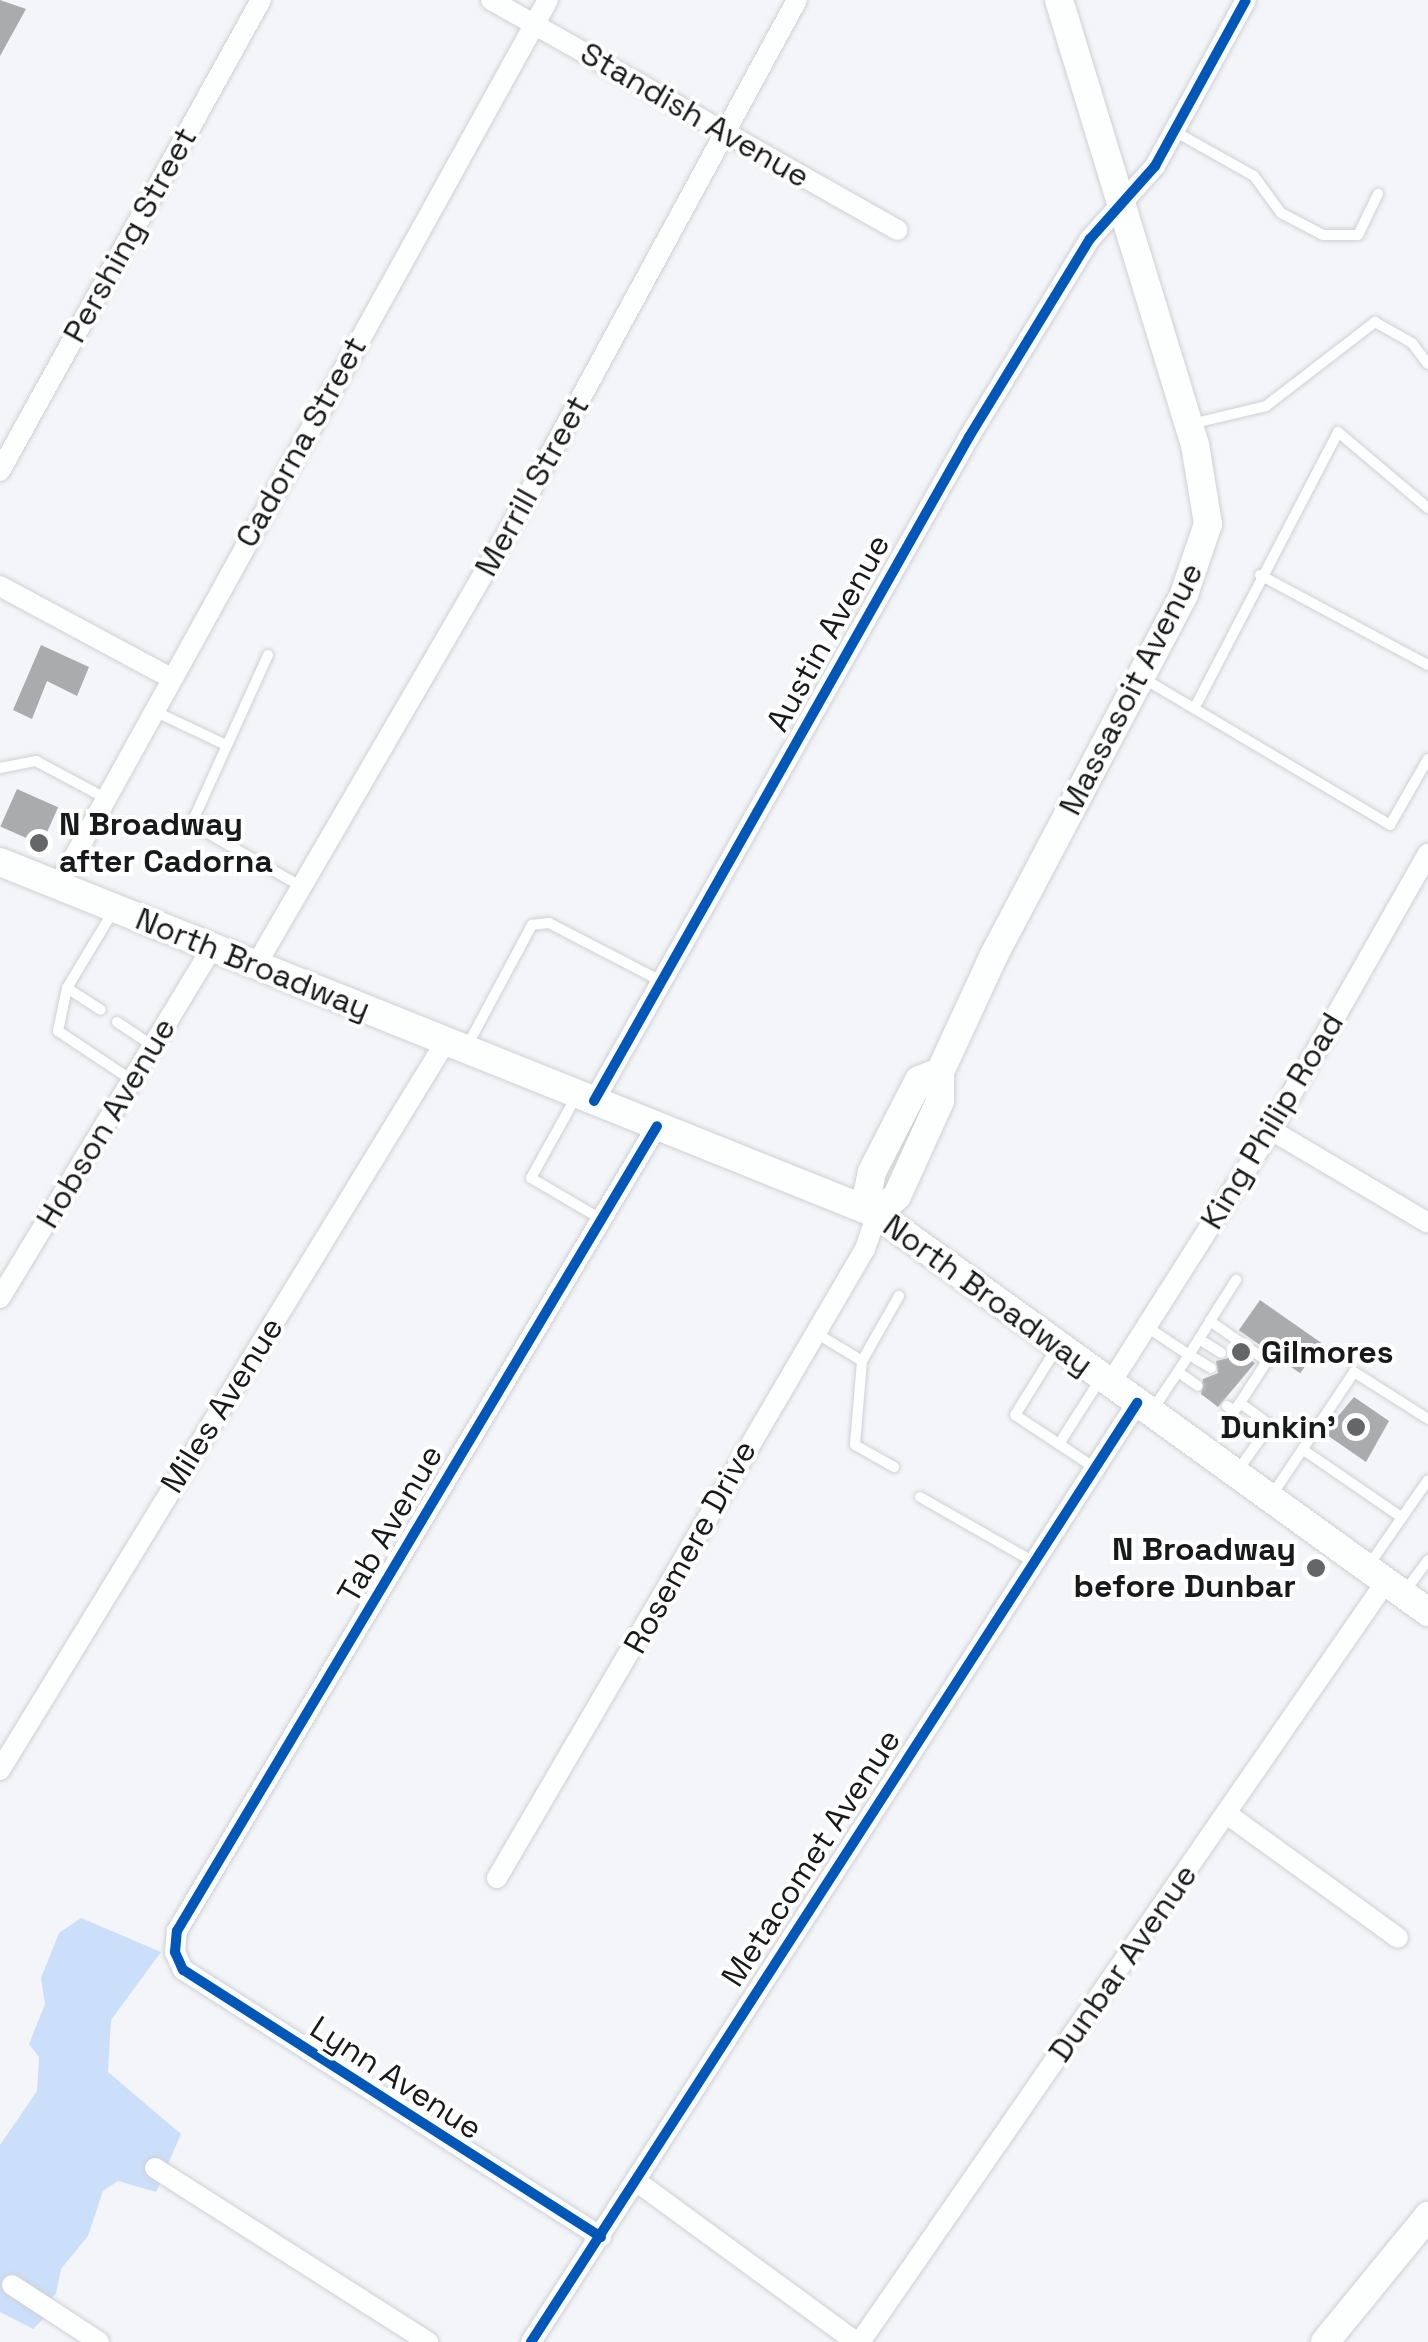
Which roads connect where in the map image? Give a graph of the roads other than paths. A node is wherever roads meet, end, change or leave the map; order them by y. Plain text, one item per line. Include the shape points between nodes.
1 (261, 0) edge
2 (492, 0) edge
3 (548, 0) edge
4 (797, 0) edge
5 (1059, 0) edge
6 (1246, 0) edge
7 (535, 23) junction
8 (1174, 130) junction
9 (723, 132) junction
10 (1378, 194) dead end
11 (1121, 200) junction
12 (898, 230) dead end
13 (1428, 364) edge
14 (1188, 424) junction
15 (0, 471) edge
16 (1428, 508) edge
17 (1260, 575) junction
18 (0, 586) edge
19 (268, 655) dead end
20 (1428, 665) edge
21 (168, 677) junction
22 (1140, 677) junction
23 (1195, 707) junction
24 (151, 709) junction
25 (224, 744) junction
26 (1428, 759) edge
27 (0, 768) edge
28 (103, 798) junction
29 (1428, 854) edge
30 (0, 862) edge
31 (58, 886) junction
32 (305, 888) junction
33 (115, 909) junction
34 (212, 948) junction
35 (256, 965) junction
36 (660, 981) junction
37 (66, 988) junction
38 (100, 1010) dead end
39 (118, 1022) dead end
40 (456, 1045) junction
41 (154, 1046) junction
42 (133, 1081) junction
43 (586, 1098) junction
44 (657, 1126) junction
45 (1270, 1130) junction
46 (877, 1214) junction
47 (601, 1218) junction
48 (1428, 1223) edge
49 (1236, 1280) dead end
50 (898, 1296) dead end
51 (0, 1298) edge
52 (1210, 1322) junction
53 (1146, 1326) junction
54 (815, 1332) junction
55 (1199, 1339) junction
56 (1059, 1345) junction
57 (1221, 1353) dead end
58 (1189, 1354) junction
59 (862, 1360) junction
60 (1211, 1368) dead end
61 (1178, 1372) junction
62 (1106, 1381) junction
63 (1198, 1386) dead end
64 (1240, 1403) junction
65 (1227, 1406) dead end
66 (1144, 1408) junction
67 (1428, 1419) edge
68 (1058, 1444) junction
69 (1305, 1451) junction
70 (894, 1467) dead end
71 (1095, 1468) junction
72 (1236, 1474) junction
73 (1428, 1480) edge
74 (920, 1498) dead end
75 (1270, 1499) junction
76 (1401, 1517) junction
77 (1428, 1560) edge
78 (1035, 1562) junction
79 (1385, 1582) junction
80 (1428, 1612) edge
81 (0, 1770) edge
82 (1226, 1814) junction
83 (497, 1878) dead end
84 (1398, 1938) dead end
85 (175, 1952) joint
86 (155, 2168) dead end
87 (636, 2182) junction
88 (1428, 2216) edge
89 (601, 2238) junction
90 (12, 2286) dead end
91 (99, 2342) edge
92 (428, 2342) edge
93 (531, 2342) edge
94 (858, 2342) edge
95 (1325, 2342) edge

1 - 15 street, Pershing Street
2 - 7 street, Standish Avenue
3 - 7 street, Cadorna Street
4 - 9 street, Merrill Street
5 - 11 main road, Massasoit Avenue
6 - 8 street, Austin Avenue
7 - 9 street, Standish Avenue
7 - 21 street, Cadorna Street
8 - 10 lane via 1254,176 1280,212 1323,235 1358,236
8 - 11 street, Austin Avenue via 1155,166
9 - 12 street, Standish Avenue
9 - 32 street, Merrill Street
11 - 14 main road, Massasoit Avenue
11 - 36 street, Austin Avenue via 968,436
13 - 14 lane via 1412,343 1375,322 1266,406
14 - 22 main road, Massasoit Avenue via 1206,492 1206,535
16 - 17 lane via 1338,432
17 - 20 lane
17 - 23 lane
18 - 21 street
19 - 25 lane
21 - 24 street, Cadorna Street
22 - 23 lane
22 - 46 main road, Massasoit Avenue via 940,1072 940,1102 897,1196
23 - 26 lane via 1390,825
24 - 25 lane
24 - 28 street, Cadorna Street
25 - 32 lane via 194,818 204,831
27 - 28 lane via 36,760
28 - 31 street, Cadorna Street
29 - 45 street, King Philip Road
30 - 31 main road, North Broadway
31 - 33 main road, North Broadway
32 - 35 street, Merrill Street
33 - 34 main road, North Broadway
33 - 37 lane
34 - 35 main road, North Broadway
34 - 41 street, Hobson Avenue
35 - 40 main road, North Broadway
36 - 40 lane via 549,923 532,925
36 - 43 street, Austin Avenue
37 - 38 lane
37 - 42 lane via 59,1036
39 - 41 lane
40 - 43 main road, North Broadway
40 - 81 street, Miles Avenue
41 - 42 street, Hobson Avenue
42 - 51 street, Hobson Avenue
43 - 44 main road, North Broadway
43 - 47 lane via 531,1178
44 - 46 main road, North Broadway
44 - 47 street, Tab Avenue
45 - 48 street
45 - 53 street, King Philip Road
46 - 54 street, Rosemere Drive
46 - 56 main road, North Broadway
47 - 85 street, Tab Avenue via 177,1931
49 - 52 lane
50 - 59 lane
52 - 55 lane
52 - 64 lane via 1266,1361
53 - 58 lane
53 - 62 street, King Philip Road
54 - 59 lane
54 - 83 street, Rosemere Drive
55 - 57 lane
55 - 58 lane
56 - 62 main road, North Broadway
56 - 68 lane via 1014,1415
58 - 60 lane
58 - 61 lane
59 - 70 lane via 855,1445
61 - 63 lane
61 - 66 lane
62 - 66 main road, North Broadway
62 - 68 lane
64 - 65 lane via 1234,1411
64 - 72 lane via 1270,1425
66 - 71 street, Metacomet Avenue
66 - 72 main road, North Broadway
67 - 69 lane via 1354,1372
68 - 71 lane
69 - 75 lane
69 - 76 lane
71 - 78 street, Metacomet Avenue
72 - 75 main road, North Broadway
73 - 76 lane
74 - 78 lane
75 - 79 main road, North Broadway
76 - 79 lane
77 - 79 lane
78 - 87 street, Metacomet Avenue
79 - 80 main road, North Broadway
79 - 82 street, Dunbar Avenue
82 - 84 street
82 - 94 street, Dunbar Avenue
85 - 89 street, Lynn Avenue via 182,1970
86 - 92 street
87 - 89 street, Metacomet Avenue
87 - 94 street
88 - 95 main road
89 - 93 street, Metacomet Avenue
90 - 91 street

